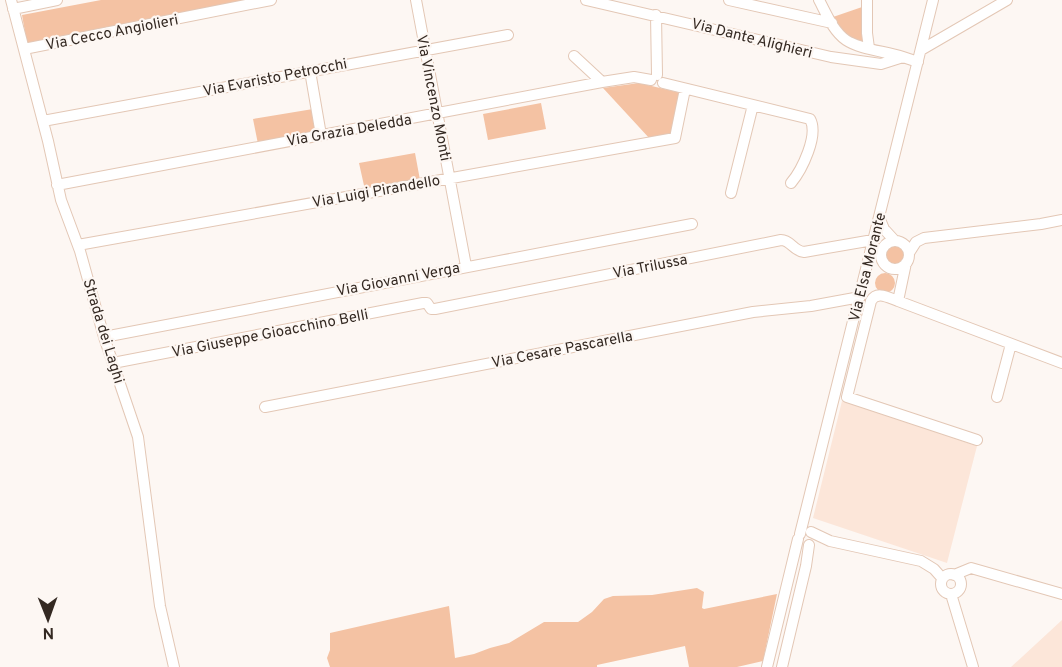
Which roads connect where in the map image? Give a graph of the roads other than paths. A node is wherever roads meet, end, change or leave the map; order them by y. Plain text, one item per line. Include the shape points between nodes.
1 (57, 0) edge
2 (271, 0) edge
3 (416, 0) edge
4 (586, 0) edge
5 (729, 0) edge
6 (819, 0) edge
7 (867, 0) edge
8 (933, 0) edge
9 (1007, 0) edge
10 (12, 4) edge
11 (656, 15) junction
12 (832, 23) junction
13 (508, 35) dead end
14 (869, 48) junction
15 (24, 49) junction
16 (425, 50) junction
17 (921, 50) junction
18 (574, 56) dead end
19 (903, 57) junction
20 (918, 62) junction
21 (310, 71) junction
22 (653, 79) junction
23 (602, 82) junction
24 (686, 89) junction
25 (753, 105) junction
26 (438, 114) junction
27 (43, 121) junction
28 (321, 135) junction
29 (450, 178) junction
30 (791, 183) dead end
31 (57, 185) junction
32 (731, 193) dead end
33 (879, 217) junction
34 (1062, 220) edge
35 (692, 224) dead end
36 (892, 242) junction
37 (78, 245) junction
38 (872, 245) junction
39 (907, 258) junction
40 (466, 266) junction
41 (889, 267) junction
42 (903, 280) junction
43 (863, 284) junction
44 (860, 297) junction
45 (898, 301) junction
46 (428, 303) joint
47 (104, 337) junction
48 (1011, 344) junction
49 (113, 363) junction
50 (1062, 363) edge
51 (997, 397) dead end
52 (265, 407) dead end
53 (977, 440) dead end
54 (806, 539) junction
55 (954, 575) junction
56 (942, 578) junction
57 (951, 594) junction
58 (1062, 594) edge
59 (174, 667) edge
60 (767, 667) edge
61 (782, 667) edge
62 (973, 667) edge

1 - 10 street
2 - 15 street, Via Cecco Angiolieri
3 - 16 street, Via Vincenzo Monti
4 - 11 street, Via Dante Alighieri
5 - 12 street
6 - 12 street
7 - 14 street
8 - 17 street, Via Elsa Morante
9 - 17 street
10 - 15 street, Strada dei Laghi
11 - 19 street, Via Dante Alighieri via 852,61 881,64
11 - 22 street
12 - 14 street via 848,41
13 - 16 street, Via Evaristo Petrocchi
14 - 19 street
15 - 27 street, Strada dei Laghi
16 - 21 street, Via Evaristo Petrocchi
16 - 26 street, Via Vincenzo Monti
17 - 20 street, Via Elsa Morante
18 - 23 street
19 - 20 street
20 - 33 street, Via Elsa Morante
21 - 27 street, Via Evaristo Petrocchi
21 - 28 street
22 - 23 street, Via Grazia Deledda
22 - 24 street
23 - 26 street, Via Grazia Deledda
24 - 25 street
24 - 29 street, Via Luigi Pirandello via 675,138
25 - 30 street via 811,121 805,161
25 - 32 street
26 - 28 street, Via Grazia Deledda
26 - 29 street, Via Vincenzo Monti
27 - 31 street, Strada dei Laghi
28 - 31 street, Via Grazia Deledda
29 - 37 street, Via Luigi Pirandello
29 - 40 street, Via Vincenzo Monti
31 - 37 street, Strada dei Laghi
33 - 36 street
33 - 38 street, Via Elsa Morante
34 - 39 street via 924,238 917,240
35 - 40 street, Via Giovanni Verga
36 - 38 street
36 - 39 street via 905,246
36 - 41 street via 882,253
37 - 47 street, Strada dei Laghi
38 - 41 street via 876,261
38 - 43 street, Via Elsa Morante
38 - 46 street, Via Trilussa via 804,252 794,249 786,240 779,240 435,309
39 - 41 street via 900,268
39 - 42 street
40 - 47 street, Via Giovanni Verga
41 - 42 street
41 - 43 street via 873,272
42 - 45 street
43 - 44 street, Via Elsa Morante
44 - 52 street, Via Cesare Pascarella via 753,312
44 - 54 street, Via Elsa Morante
45 - 48 street
45 - 53 street via 879,295 872,298 846,397
46 - 49 street, Via Giuseppe Gioacchino Belli
47 - 49 street, Strada dei Laghi
48 - 50 street
48 - 51 street
49 - 59 street, Strada dei Laghi via 140,446 158,598
54 - 56 street via 921,561
54 - 60 street, Via Elsa Morante
54 - 61 street via 806,566
55 - 56 street
55 - 57 street via 961,586
55 - 58 street via 971,568
56 - 57 street via 941,587
57 - 62 street

